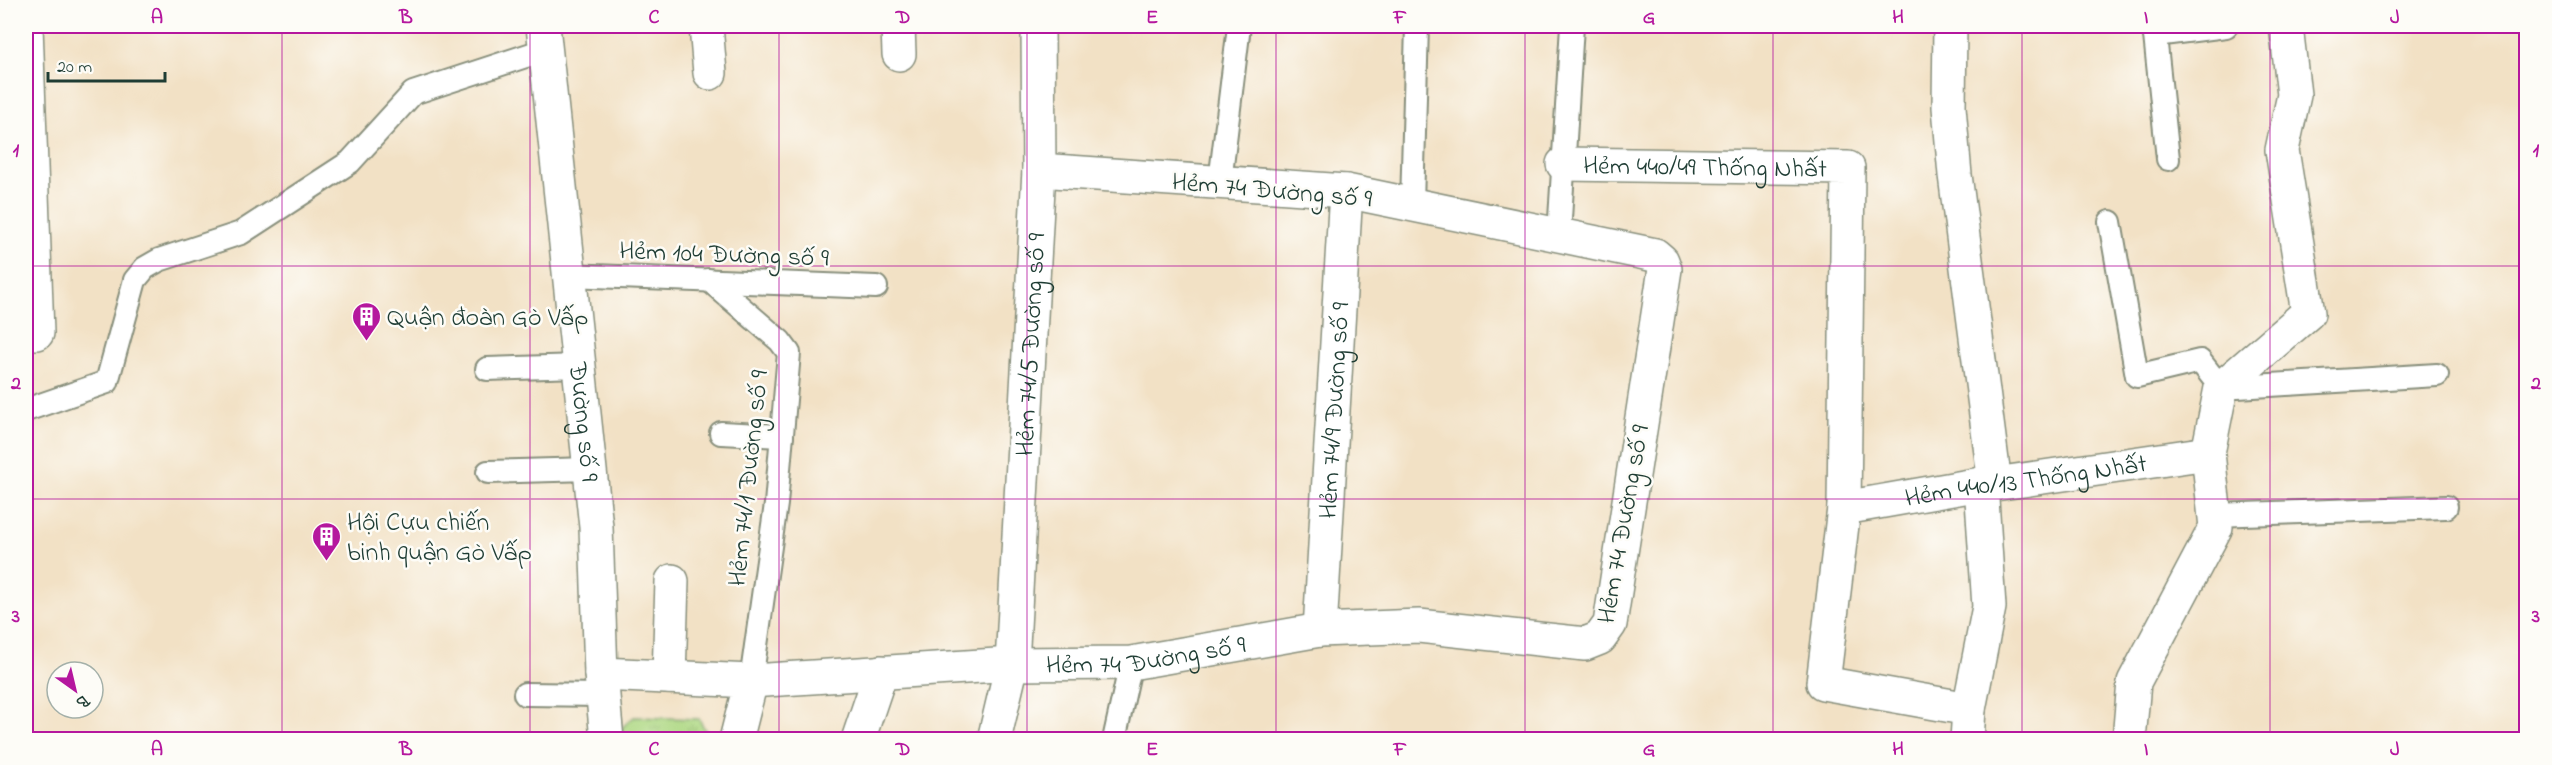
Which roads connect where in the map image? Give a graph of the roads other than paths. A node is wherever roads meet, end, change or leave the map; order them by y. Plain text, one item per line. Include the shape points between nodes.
1 (26, 26) edge
2 (706, 26) edge
3 (1038, 26) edge
4 (1239, 26) edge
5 (1417, 26) edge
6 (1572, 26) edge
7 (1950, 26) edge
8 (2226, 26) edge
9 (2286, 26) edge
10 (2154, 30) edge
11 (543, 38) edge
12 (26, 70) edge
13 (710, 73) dead end
14 (2168, 159) dead end
15 (1563, 164) junction
16 (1039, 170) junction
17 (1220, 182) junction
18 (1346, 191) junction
19 (1412, 204) junction
20 (2110, 222) dead end
21 (1559, 235) junction
22 (569, 275) junction
23 (710, 280) junction
24 (876, 287) dead end
25 (26, 333) edge
26 (579, 366) junction
27 (487, 369) dead end
28 (2437, 375) dead end
29 (2222, 388) junction
30 (26, 410) edge
31 (721, 433) dead end
32 (782, 436) junction
33 (2208, 453) junction
34 (590, 469) junction
35 (488, 472) dead end
36 (1988, 484) junction
37 (2446, 507) dead end
38 (1844, 508) junction
39 (2214, 515) junction
40 (672, 581) dead end
41 (1320, 630) junction
42 (1131, 663) junction
43 (1012, 664) junction
44 (881, 672) junction
45 (669, 677) junction
46 (751, 681) junction
47 (602, 684) junction
48 (525, 694) dead end
49 (1968, 724) edge
50 (607, 740) edge
51 (736, 740) edge
52 (858, 740) edge
53 (994, 740) edge
54 (1114, 740) edge
55 (2128, 740) edge

1 - 12 street
2 - 13 street
3 - 16 street, Hẻm 74/5 Đường số 9
4 - 17 lane
5 - 19 lane
6 - 15 lane, Hẻm 440/49 Thống Nhất
7 - 36 street via 1949,107
8 - 10 lane
9 - 29 street via 2294,94 2282,150 2308,313
10 - 14 lane
11 - 22 street, Đường số 9
11 - 30 lane via 413,93 350,162 241,233 145,268 135,280 107,382
12 - 25 street via 38,333
15 - 21 lane, Hẻm 440/49 Thống Nhất
15 - 38 street, Hẻm 440/49 Thống Nhất via 1848,168
16 - 17 street, Hẻm 74 Đường số 9
16 - 43 street, Hẻm 74/5 Đường số 9
17 - 18 street, Hẻm 74 Đường số 9
18 - 19 street, Hẻm 74 Đường số 9
18 - 41 street, Hẻm 74/9 Đường số 9
19 - 21 street, Hẻm 74 Đường số 9
20 - 29 lane via 2137,376 2200,361
21 - 41 street, Hẻm 74 Đường số 9 via 1655,255 1665,269 1610,624 1600,638 1585,644 1419,626
22 - 23 lane, Hẻm 104 Đường số 9
22 - 26 street, Đường số 9
23 - 24 lane, Hẻm 104 Đường số 9
23 - 32 lane, Hẻm 74/1 Đường số 9 via 789,353
26 - 27 lane
26 - 34 street, Đường số 9
28 - 29 lane
29 - 33 street
31 - 32 lane
32 - 46 lane, Hẻm 74/1 Đường số 9
33 - 36 street, Hẻm 440/13 Thống Nhất
33 - 39 street
34 - 35 lane
34 - 47 street, Đường số 9
36 - 38 street, Hẻm 440/13 Thống Nhất
36 - 49 street via 1989,608
37 - 39 lane
38 - 49 street via 1823,683
39 - 55 street via 2216,527 2134,682
40 - 45 street
41 - 42 street, Hẻm 74 Đường số 9
42 - 43 street, Hẻm 74 Đường số 9
42 - 54 lane
43 - 44 street, Hẻm 74 Đường số 9
43 - 53 street, Hẻm 74/5 Đường số 9
44 - 46 street, Hẻm 74 Đường số 9
44 - 52 street
45 - 46 street
45 - 47 street
46 - 51 street
47 - 48 lane
47 - 50 street, Đường số 9

